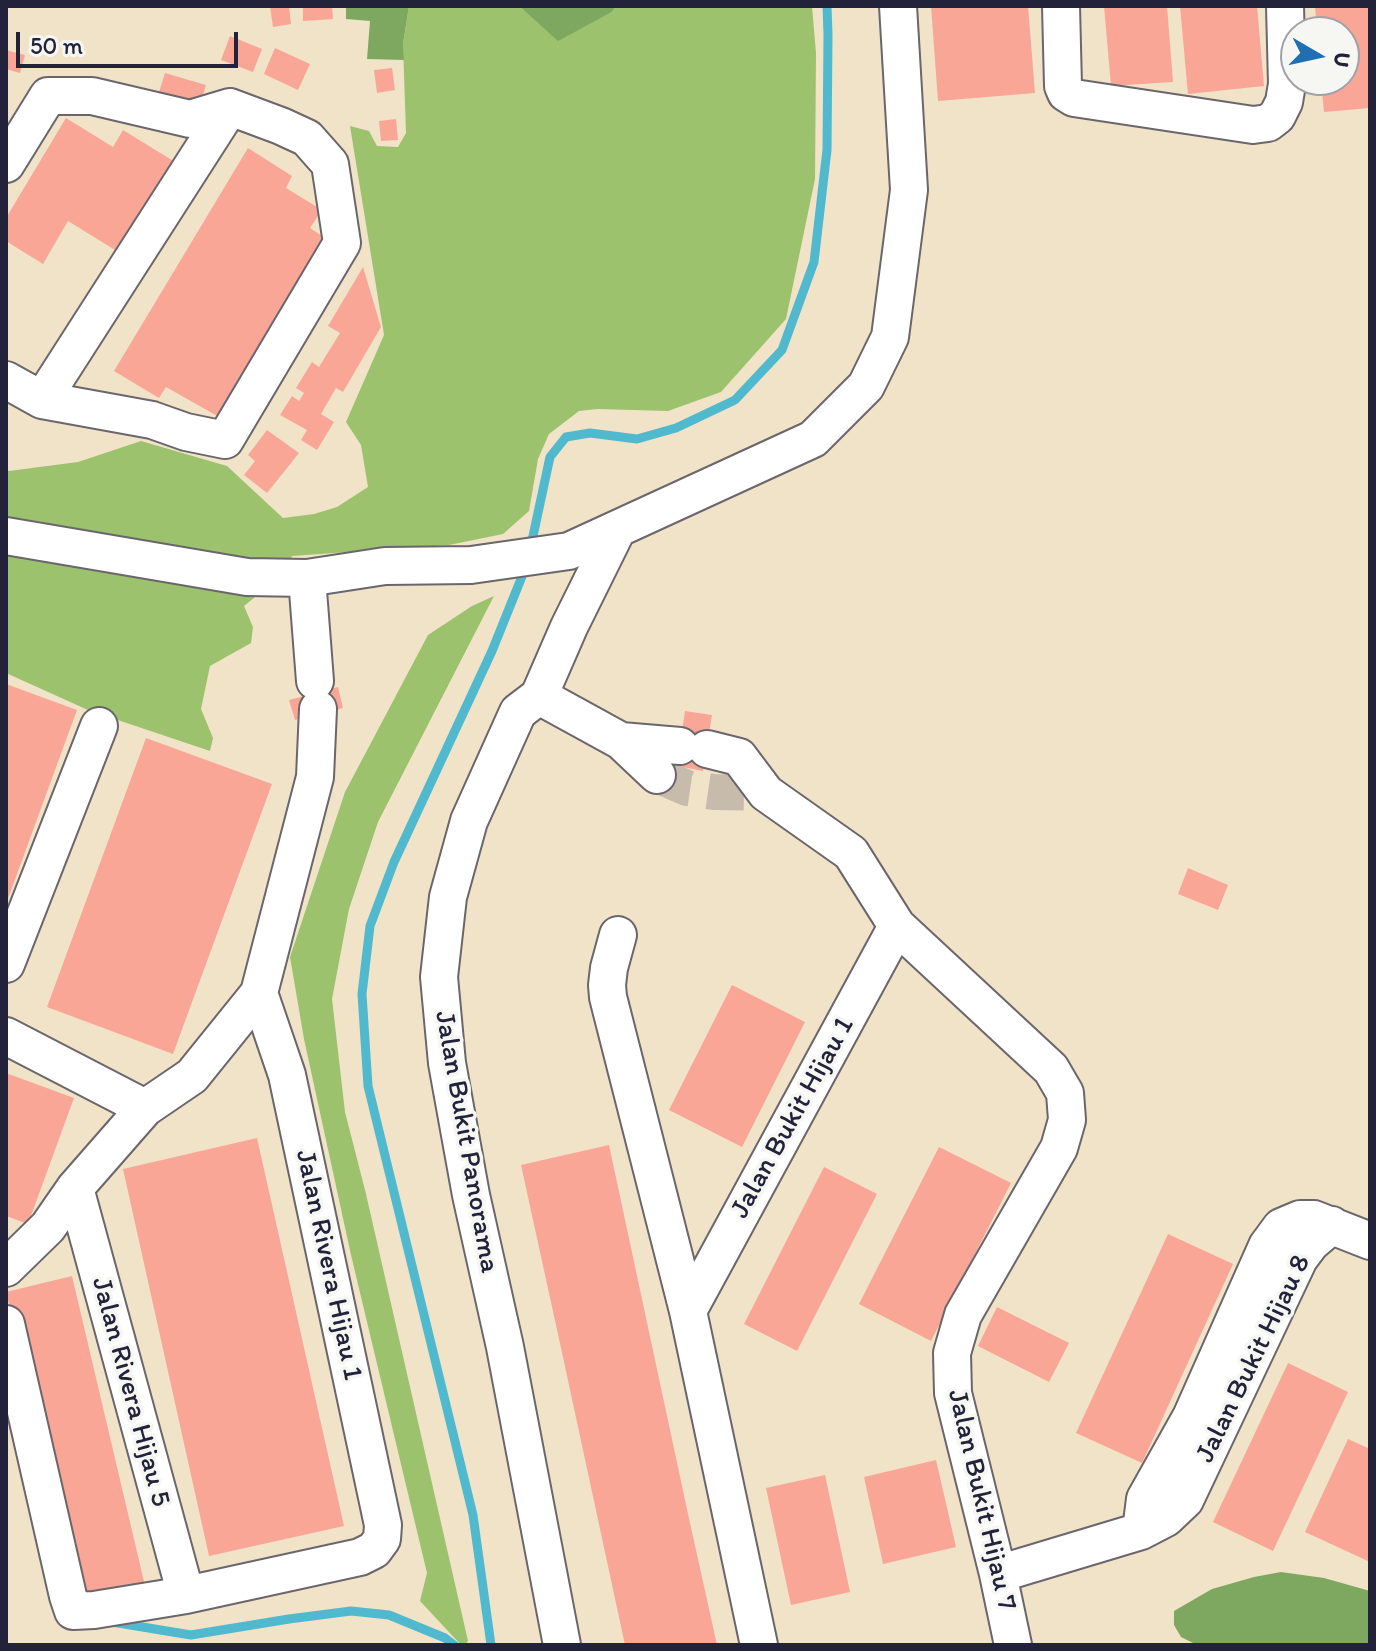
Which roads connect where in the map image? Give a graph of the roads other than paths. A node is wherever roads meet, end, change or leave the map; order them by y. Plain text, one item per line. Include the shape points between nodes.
1 (898, 6) edge
2 (1061, 6) edge
3 (1285, 6) edge
4 (230, 107) junction
5 (6, 164) edge
6 (6, 380) edge
7 (42, 400) junction
8 (617, 530) junction
9 (6, 536) edge
10 (307, 578) junction
11 (539, 696) junction
12 (99, 726) dead end
13 (621, 741) junction
14 (657, 775) tunnel mouth
15 (897, 926) junction
16 (618, 935) dead end
17 (6, 964) edge
18 (259, 993) junction
19 (6, 1036) edge
20 (145, 1108) junction
21 (75, 1188) junction
22 (1370, 1241) edge
23 (6, 1268) edge
24 (688, 1311) junction
25 (6, 1324) edge
26 (998, 1574) junction
27 (186, 1595) junction
28 (562, 1645) edge
29 (759, 1645) edge
30 (1013, 1645) edge

1 - 8 street via 909,190 890,337 866,386 813,439
2 - 3 street via 1063,86 1074,98 1253,125 1268,123 1284,102
4 - 5 street via 190,119 92,96 48,96
4 - 7 street
4 - 7 street via 307,138 330,164 342,243 225,440
6 - 7 street
8 - 10 street via 569,551
8 - 11 street, Jalan Bukit Panorama
9 - 10 street via 247,577
10 - 18 street via 316,695 315,777
11 - 13 street
11 - 28 street, Jalan Bukit Panorama via 518,712 469,821 448,897 439,977 449,1078
12 - 17 street
13 - 14 street
13 - 15 street, Jalan Bukit Hijau 7 via 739,757 766,793 851,853
15 - 24 street, Jalan Bukit Hijau 1
15 - 26 street, Jalan Bukit Hijau 7 via 1051,1069 1065,1093 1067,1120 1059,1148 963,1315 952,1353 953,1393
16 - 24 street via 608,997
18 - 20 street via 192,1076
18 - 27 street, Jalan Rivera Hijau 1 via 287,1075 382,1539 360,1557
19 - 20 street
20 - 21 street
21 - 23 street via 48,1227
21 - 27 street, Jalan Rivera Hijau 5
22 - 26 street, Jalan Bukit Hijau 8 via 1314,1219 1281,1227 1267,1246 1191,1417 1145,1499 1141,1531
24 - 29 street
25 - 27 street via 73,1611
26 - 30 street, Jalan Bukit Hijau 7

